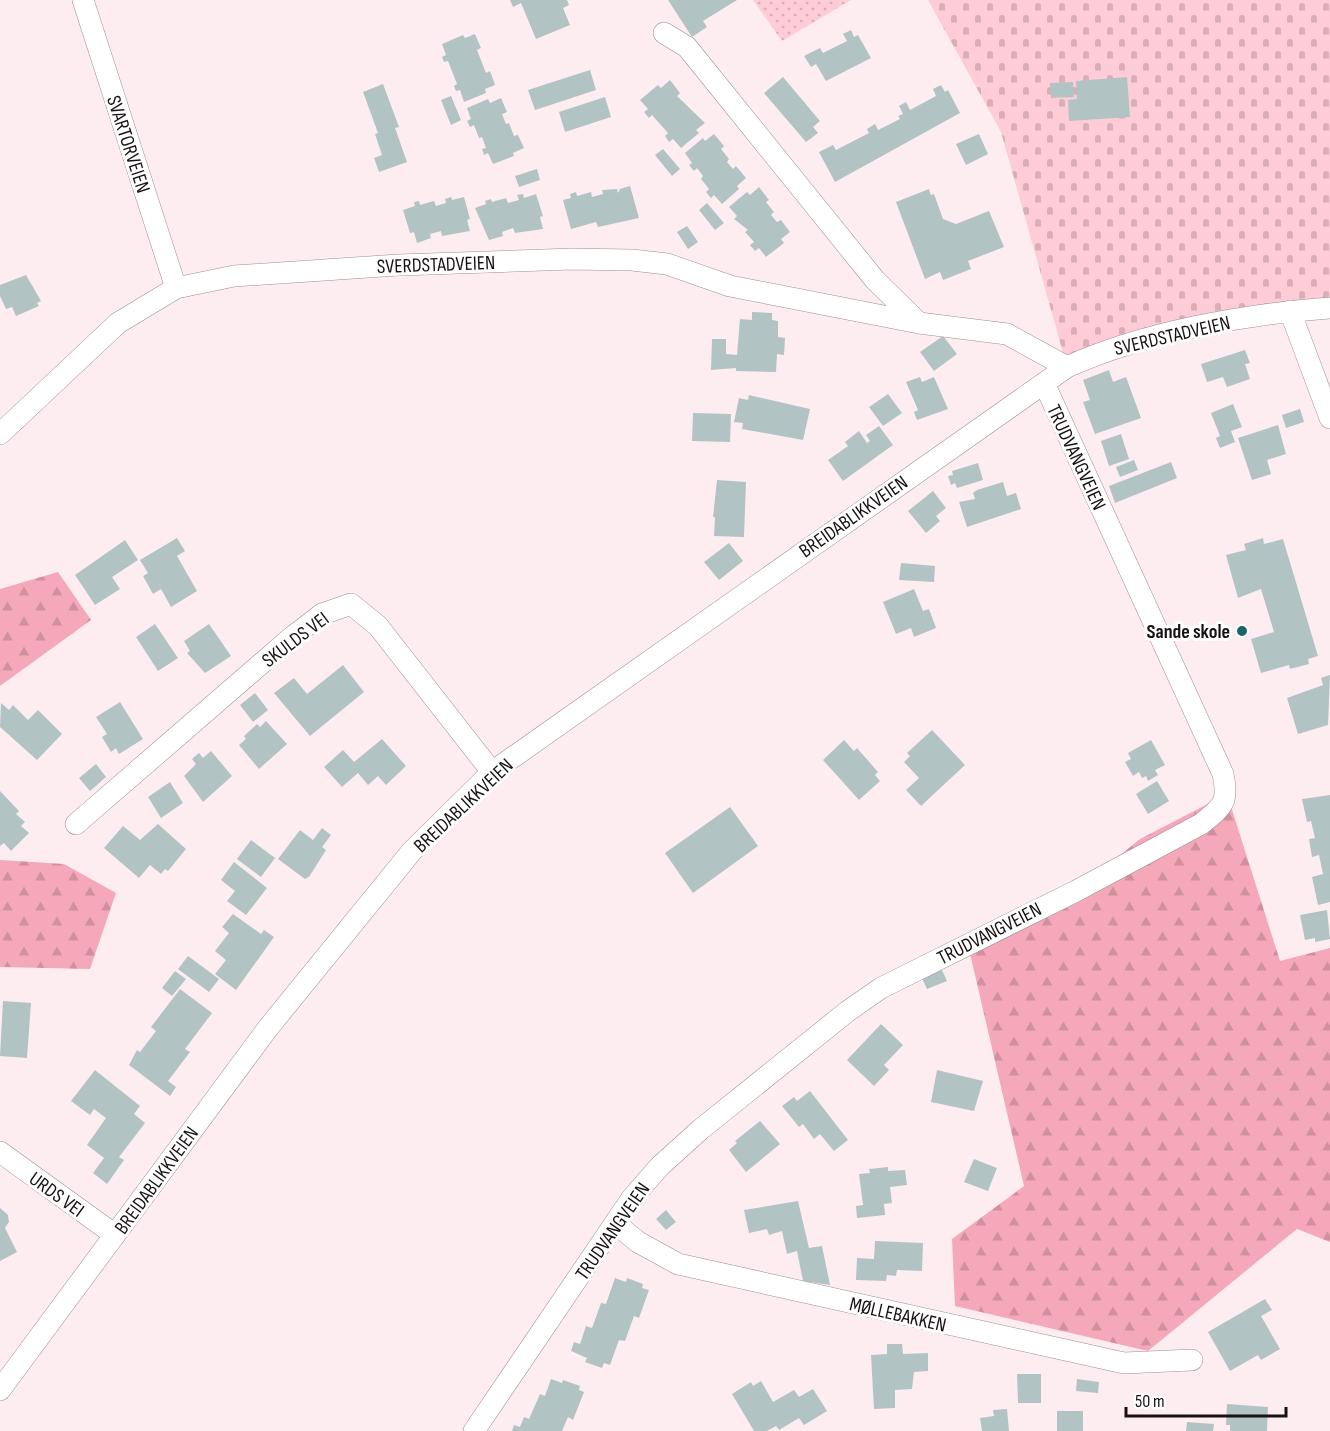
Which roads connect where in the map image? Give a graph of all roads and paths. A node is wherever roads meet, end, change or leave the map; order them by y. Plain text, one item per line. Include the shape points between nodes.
1 (83, 0) edge
2 (664, 33) dead end
3 (176, 288) junction
4 (1330, 308) edge
5 (1290, 311) junction
6 (919, 323) junction
7 (1067, 367) junction
8 (1044, 383) junction
9 (1330, 418) edge
10 (0, 434) edge
11 (492, 772) junction
12 (76, 824) dead end
13 (0, 1152) edge
14 (616, 1224) junction
15 (115, 1235) junction
16 (1192, 1360) dead end
17 (0, 1389) edge
18 (474, 1431) edge

1 - 3 street, SVARTORVEIEN
2 - 6 street via 687,47 875,280
3 - 6 street, SVERDSTADVEIEN via 234,276 398,265 632,260 667,264 730,286
3 - 10 street, SVERDSTADVEIEN via 118,323
4 - 5 street, SVERDSTADVEIEN
5 - 7 street, SVERDSTADVEIEN via 1145,338
5 - 9 street
6 - 7 street, SVERDSTADVEIEN via 1007,333
7 - 8 street, BREIDABLIKKVEIEN
8 - 11 street, BREIDABLIKKVEIEN
8 - 14 street, TRUDVANGVEIEN via 1222,774 1227,794 1218,810 1201,824 881,988 848,1011 700,1129 660,1166
11 - 12 street, SKULDS VEI via 378,626 351,604 322,614 292,637
11 - 15 street, BREIDABLIKKVEIEN via 412,851 311,975
13 - 15 street, URDS VEI
14 - 16 street, MØLLEBAKKEN via 638,1242 678,1264 701,1270 1124,1363
14 - 18 street, TRUDVANGVEIEN
15 - 17 street, BREIDABLIKKVEIEN

